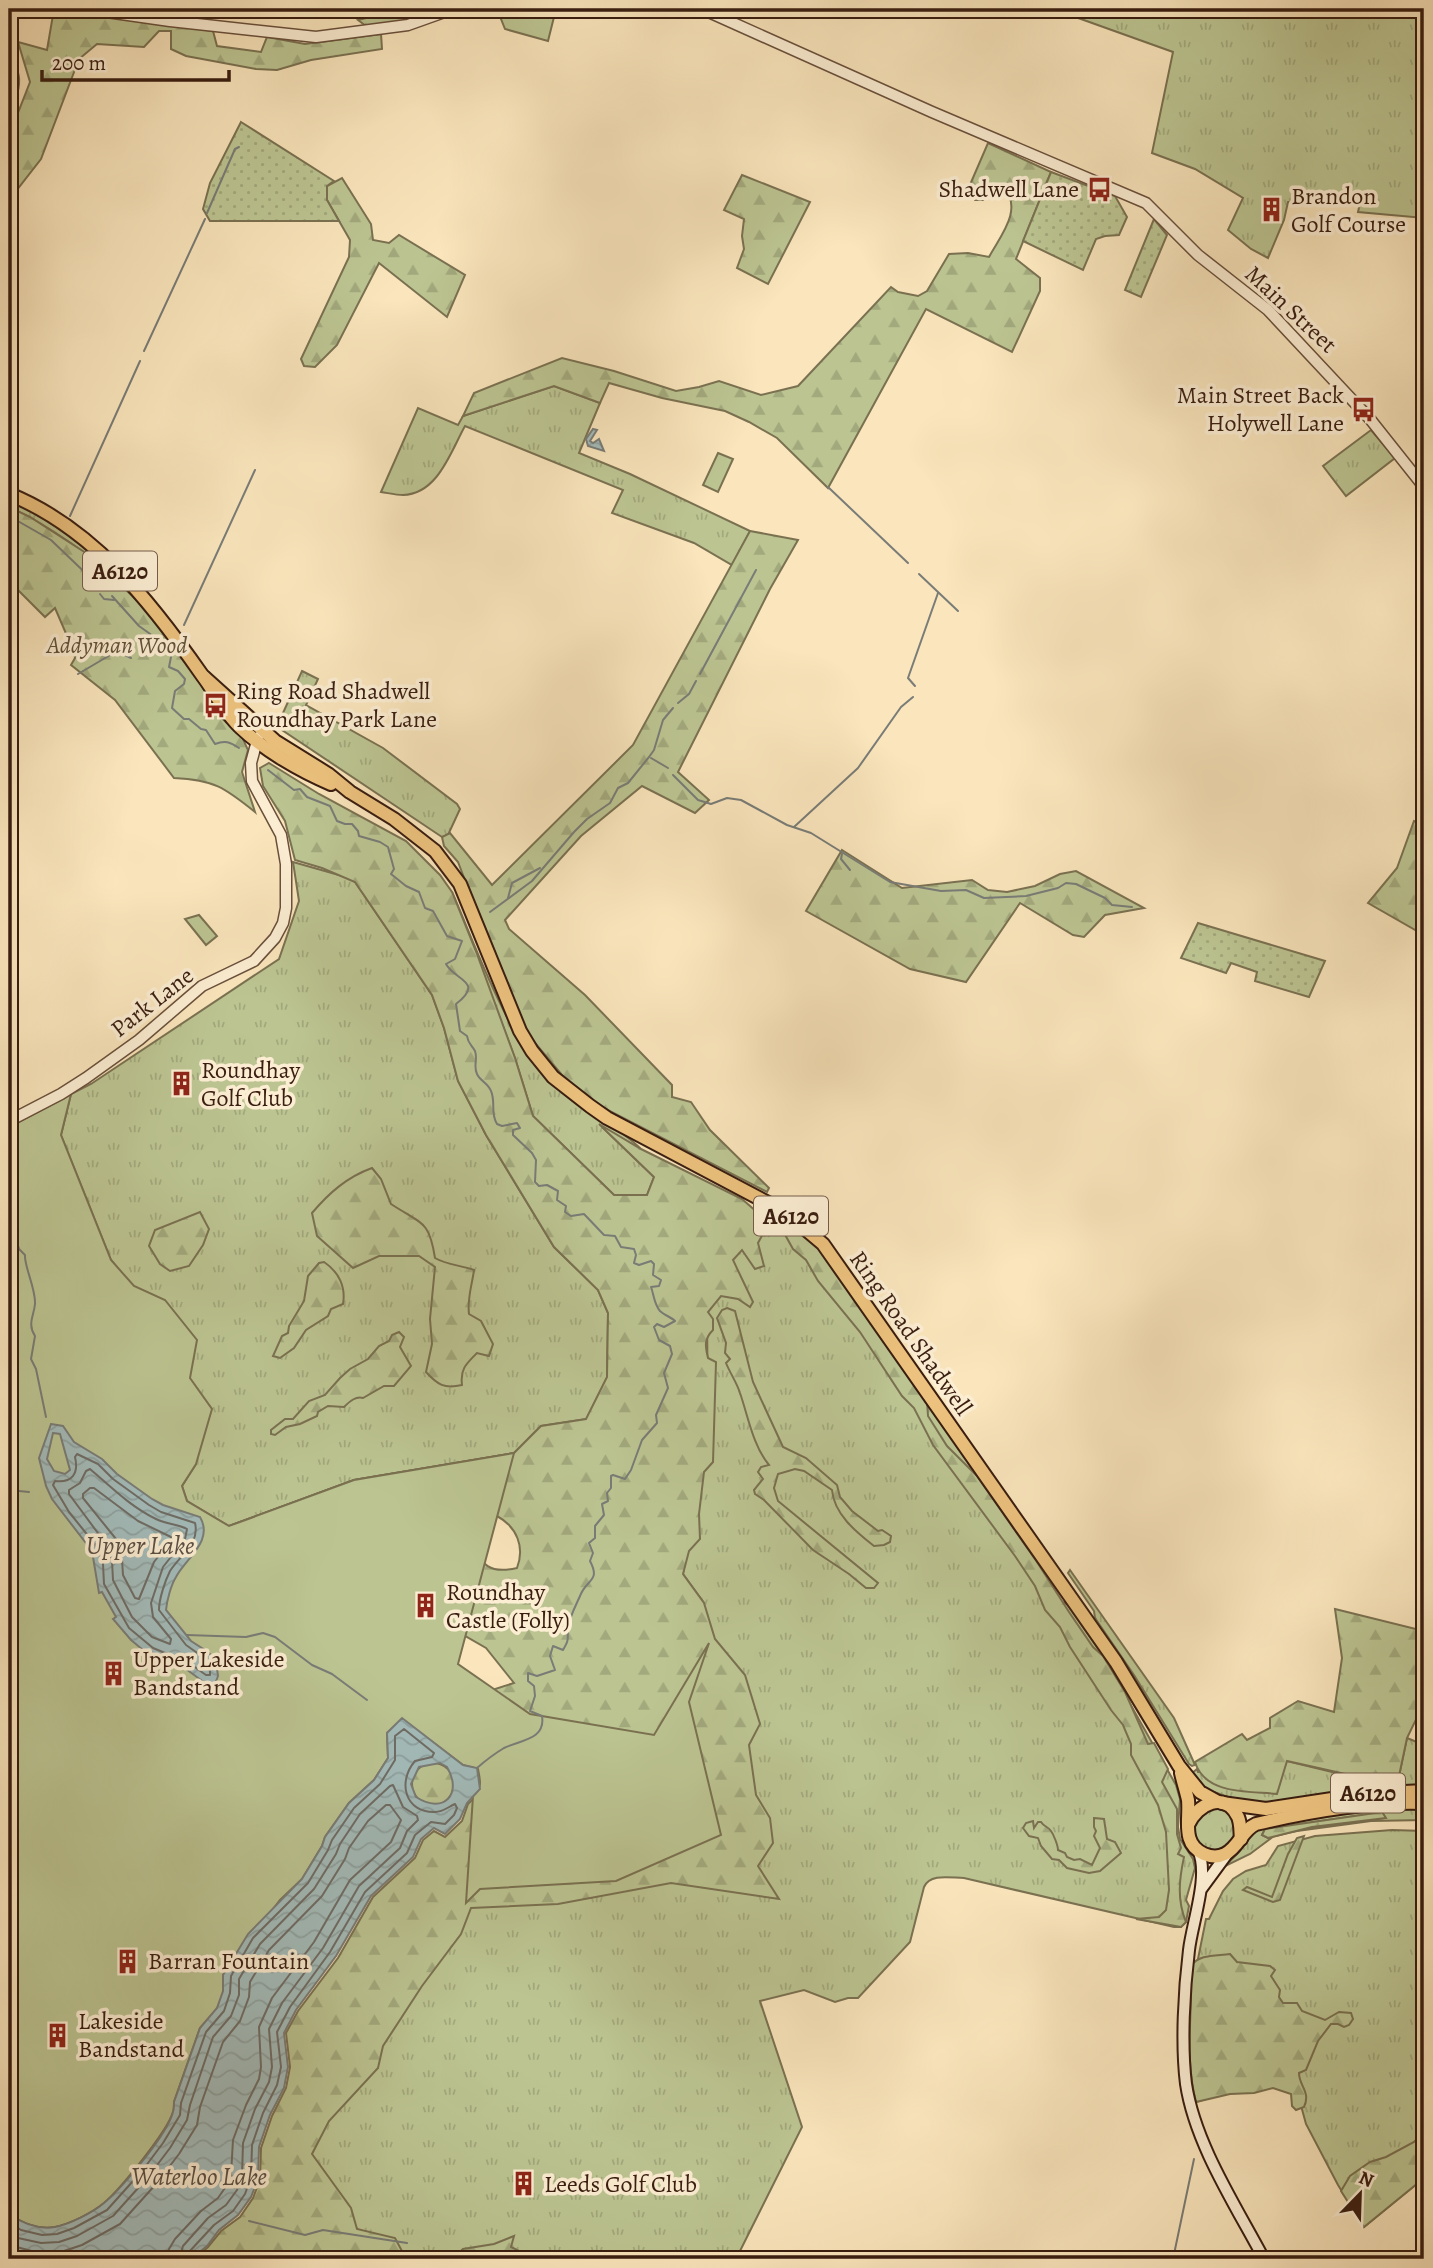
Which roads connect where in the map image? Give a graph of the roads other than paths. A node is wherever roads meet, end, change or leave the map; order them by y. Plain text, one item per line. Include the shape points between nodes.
1 (86, 9) edge
2 (453, 9) edge
3 (702, 9) edge
4 (1424, 488) edge
5 (9, 494) edge
6 (262, 737) junction
7 (9, 1121) edge
8 (1179, 1766) junction
9 (1424, 1791) edge
10 (1220, 1802) junction
11 (1424, 1803) edge
12 (1187, 1827) junction
13 (1241, 1839) junction
14 (1198, 1850) junction
15 (1227, 1854) junction
16 (1200, 1892) junction
17 (1264, 2259) edge

1 - 2 street via 303,37 408,25
3 - 4 street, Main Street via 1146,203 1198,256 1268,310 1370,419
5 - 6 highway, A6120 via 61,523 110,562 136,588 204,677
6 - 7 street, Park Lane via 251,763 254,789 274,822 284,851 286,908 275,938 254,961 202,986 86,1078
6 - 8 highway, Ring Road Shadwell / A6120 via 324,781 410,830 449,868 470,906 520,1031 554,1077 607,1118 785,1212 823,1244 1116,1662
8 - 10 highway, Ring Road Shadwell / A6120 via 1199,1792
8 - 12 highway, Ring Road Shadwell / A6120 via 1188,1801
9 - 10 highway, A6120 via 1365,1794 1266,1810
10 - 12 highway via 1199,1808
10 - 13 highway via 1239,1819
11 - 13 highway, A6120 via 1364,1805 1264,1822 1251,1826
12 - 14 highway
13 - 15 highway
14 - 15 highway via 1214,1857
14 - 16 main road
15 - 16 main road
16 - 17 main road via 1186,1986 1186,2083 1205,2145

